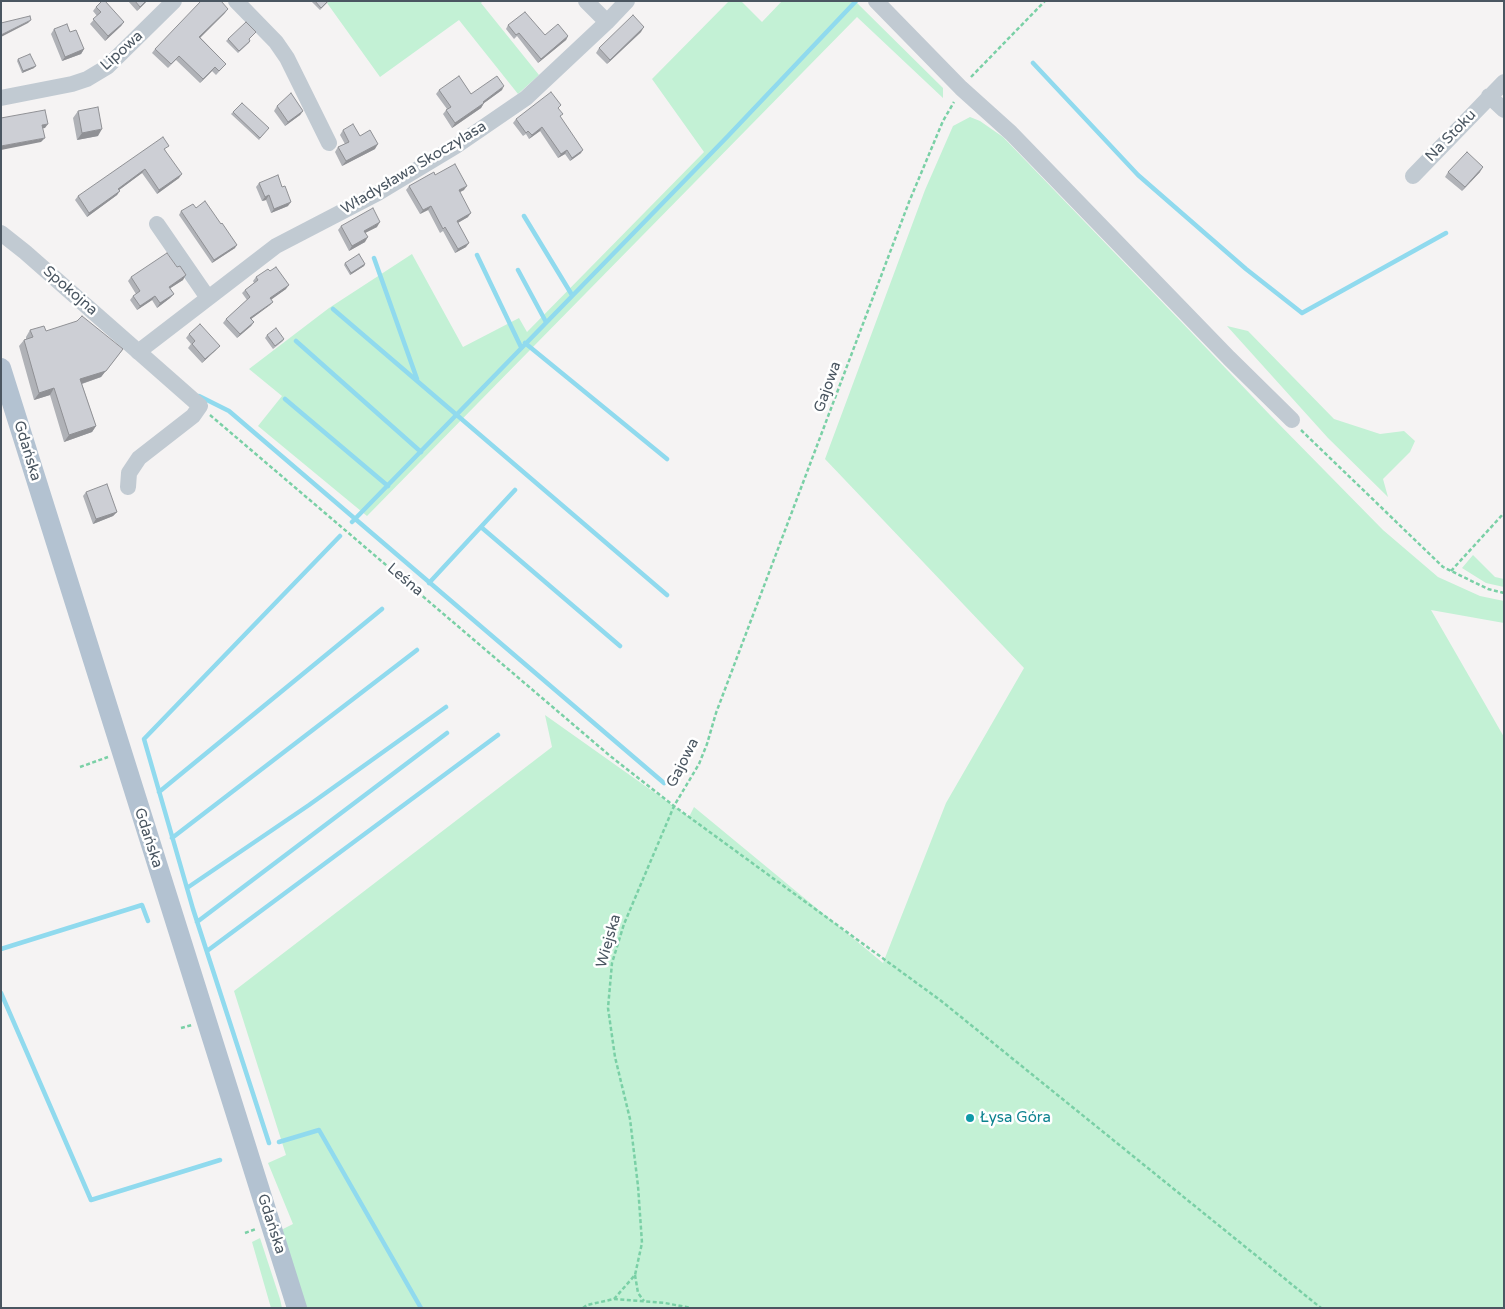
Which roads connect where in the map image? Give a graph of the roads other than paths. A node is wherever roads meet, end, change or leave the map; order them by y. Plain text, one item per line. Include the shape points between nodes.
1 (174, 1) edge
2 (236, 1) edge
3 (586, 1) edge
4 (627, 1) edge
5 (876, 1) edge
6 (607, 22) junction
7 (1504, 82) edge
8 (1490, 96) junction
9 (1, 98) edge
10 (1504, 110) edge
11 (329, 143) dead end
12 (1414, 176) dead end
13 (157, 224) dead end
14 (1, 233) edge
15 (208, 298) junction
16 (138, 352) junction
17 (1, 368) edge
18 (1292, 420) road end
19 (128, 488) dead end
20 (297, 1308) edge

1 - 9 street, Lipowa via 107,67 87,79
2 - 11 street via 288,58
3 - 6 street
4 - 6 street, Władysława Skoczylasa
5 - 18 street via 961,88 1011,132
6 - 15 street, Władysława Skoczylasa via 526,98 378,194 276,246
7 - 8 street, Na Stoku
8 - 10 street
8 - 12 street, Na Stoku
13 - 15 street
14 - 16 street, Spokojna
15 - 16 street, Władysława Skoczylasa
16 - 19 street via 200,406 193,416 139,458 129,473
17 - 20 main road, Gdańska

